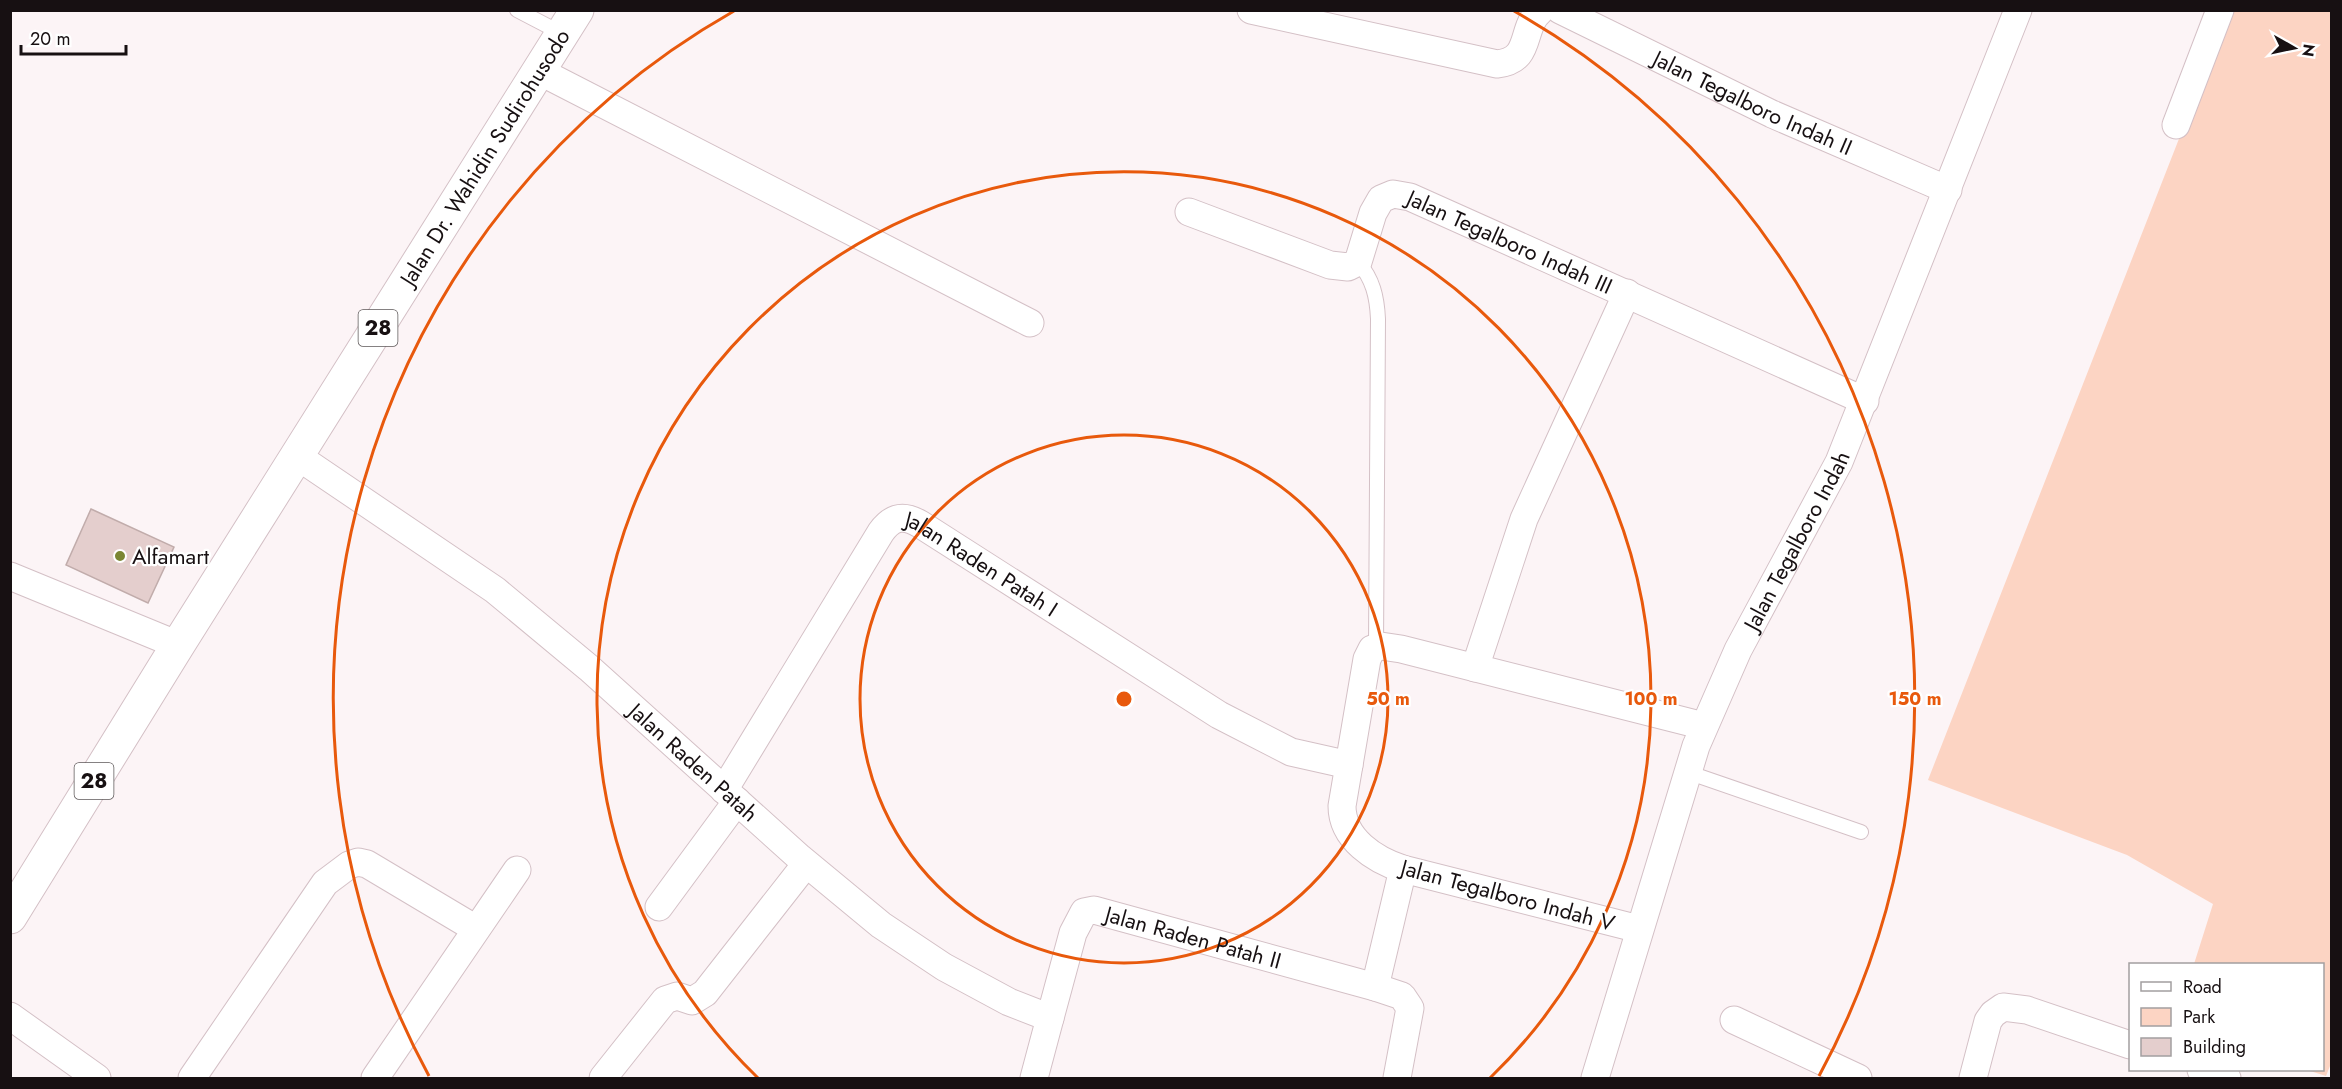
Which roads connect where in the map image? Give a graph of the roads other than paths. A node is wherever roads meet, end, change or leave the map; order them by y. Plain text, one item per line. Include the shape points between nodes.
1 (517, 10) edge
2 (1251, 10) edge
3 (1541, 10) edge
4 (1560, 10) edge
5 (2018, 10) edge
6 (2220, 10) edge
7 (570, 22) edge
8 (539, 71) junction
9 (2176, 125) dead end
10 (1948, 190) junction
11 (1189, 212) dead end
12 (1358, 262) junction
13 (1627, 293) junction
14 (1030, 323) dead end
15 (1865, 401) junction
16 (297, 456) junction
17 (10, 576) edge
18 (178, 645) junction
19 (1376, 647) junction
20 (1475, 668) junction
21 (1704, 726) junction
22 (1349, 765) junction
23 (1687, 772) junction
24 (730, 796) junction
25 (1862, 832) dead end
26 (807, 864) junction
27 (1404, 869) junction
28 (517, 870) dead end
29 (659, 907) dead end
30 (10, 917) edge
31 (476, 929) junction
32 (1639, 929) junction
33 (1375, 987) junction
34 (10, 1016) edge
35 (1050, 1018) junction
36 (1734, 1020) dead end
37 (2129, 1046) edge
38 (2204, 1071) edge
39 (97, 1078) edge
40 (192, 1078) edge
41 (375, 1078) edge
42 (603, 1078) edge
43 (1034, 1078) edge
44 (1398, 1078) edge
45 (1595, 1078) edge
46 (1858, 1078) edge
47 (1973, 1078) edge
48 (2228, 1078) edge

1 - 7 lane
2 - 3 street via 1497,64 1519,55 1531,22
4 - 10 street, Jalan Tegalboro Indah II via 1772,114
5 - 10 street, Jalan Tegalboro Indah
6 - 9 street
7 - 8 highway, Jalan Dr. Wahidin Sudirohusodo / 28
8 - 14 street
8 - 16 highway, Jalan Dr. Wahidin Sudirohusodo / 28
10 - 15 street, Jalan Tegalboro Indah
11 - 12 street via 1330,265 1348,267
12 - 13 street, Jalan Tegalboro Indah III via 1377,204 1387,195 1400,194
12 - 19 lane via 1374,288 1378,319
13 - 15 street, Jalan Tegalboro Indah III
13 - 20 street via 1524,519
15 - 21 street, Jalan Tegalboro Indah via 1839,462 1738,650
16 - 18 highway, Jalan Dr. Wahidin Sudirohusodo / 28
16 - 24 street, Jalan Raden Patah via 495,590 589,668
17 - 18 street
18 - 30 highway, Jalan Dr. Wahidin Sudirohusodo / 28
19 - 20 street via 1401,649
19 - 22 street, Jalan Tegalboro Indah V via 1369,653 1364,668
20 - 21 street
21 - 23 street, Jalan Tegalboro Indah
22 - 24 street, Jalan Raden Patah I via 1291,752 1219,715 920,524 900,518 881,532
22 - 27 street, Jalan Tegalboro Indah V via 1342,806 1344,822 1380,860
23 - 25 lane
23 - 32 street, Jalan Tegalboro Indah
24 - 26 street, Jalan Raden Patah
24 - 29 street
26 - 35 street, Jalan Raden Patah via 910,946 977,986
26 - 42 street via 705,993 692,1001 673,996 658,1006
27 - 32 street, Jalan Tegalboro Indah V
27 - 33 street
28 - 31 street
31 - 40 street via 367,864 358,862 337,871 309,905
31 - 41 street
32 - 45 street, Jalan Tegalboro Indah
33 - 35 street, Jalan Raden Patah II via 1094,910 1084,912 1077,924
33 - 44 street, Jalan Raden Patah II via 1402,996 1410,1008
34 - 39 street
35 - 43 street
36 - 46 street
37 - 47 street via 2027,1010 2002,1007 1988,1021
38 - 48 street

